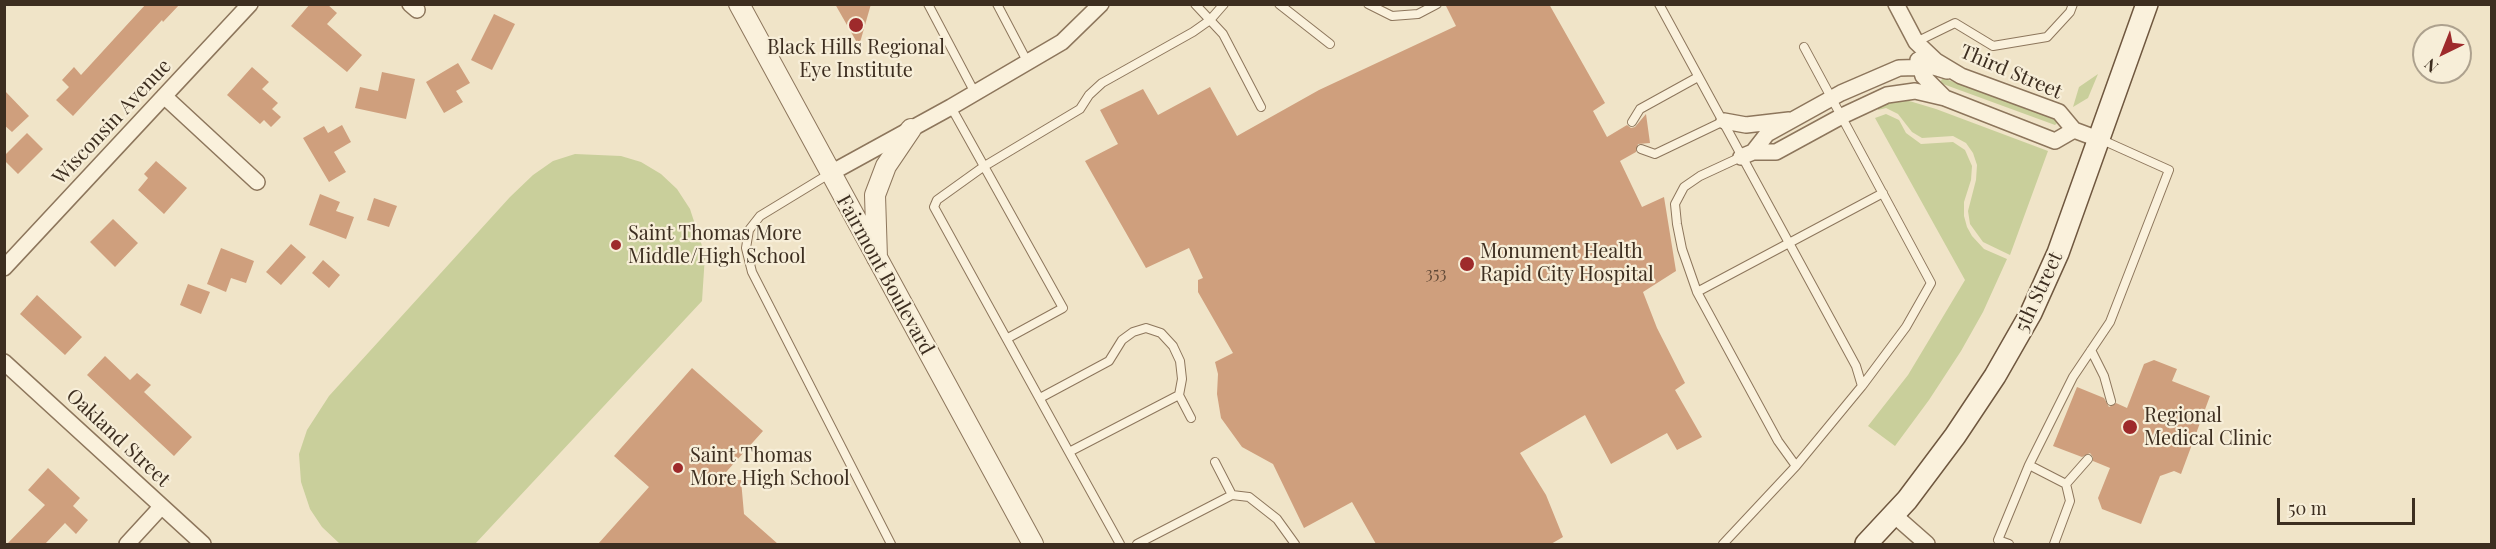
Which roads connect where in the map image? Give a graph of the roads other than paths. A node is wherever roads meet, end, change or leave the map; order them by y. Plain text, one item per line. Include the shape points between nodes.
1 (250, 4) edge
2 (740, 4) edge
3 (928, 4) edge
4 (997, 4) edge
5 (1101, 4) edge
6 (1195, 4) edge
7 (1224, 4) edge
8 (1279, 4) edge
9 (1368, 4) edge
10 (1437, 4) edge
11 (1659, 4) edge
12 (1896, 4) edge
13 (2073, 4) edge
14 (2147, 4) edge
15 (1210, 20) junction
16 (1916, 42) junction
17 (1330, 44) dead end
18 (1804, 47) dead end
19 (1028, 63) junction
20 (1919, 67) junction
21 (1958, 74) junction
22 (1698, 77) junction
23 (975, 93) junction
24 (164, 96) junction
25 (1832, 98) junction
26 (1945, 98) junction
27 (1262, 106) dead end
28 (951, 108) junction
29 (1842, 116) junction
30 (1792, 120) junction
31 (1724, 121) junction
32 (1632, 122) dead end
33 (911, 129) junction
34 (2074, 130) junction
35 (2098, 139) junction
36 (1641, 149) dead end
37 (1747, 154) junction
38 (983, 167) junction
39 (830, 174) junction
40 (257, 182) dead end
41 (1883, 193) junction
42 (1790, 243) junction
43 (877, 260) junction
44 (4, 268) edge
45 (1697, 292) junction
46 (1008, 338) junction
47 (2091, 350) junction
48 (4, 362) edge
49 (1862, 386) junction
50 (1179, 395) junction
51 (1040, 398) junction
52 (2111, 401) dead end
53 (1191, 418) dead end
54 (1069, 452) junction
55 (2088, 459) dead end
56 (1215, 462) dead end
57 (2029, 465) junction
58 (1796, 466) junction
59 (2066, 484) junction
60 (1232, 495) junction
61 (161, 507) junction
62 (1894, 515) junction
63 (127, 544) edge
64 (203, 544) edge
65 (891, 544) edge
66 (1033, 544) edge
67 (1120, 544) edge
68 (1137, 544) edge
69 (1295, 544) edge
70 (1723, 544) edge
71 (1866, 544) edge
72 (1927, 544) edge
73 (2009, 544) edge
74 (2054, 544) edge

1 - 24 street, Wisconsin Avenue
2 - 39 street, Fairmont Boulevard
3 - 23 lane
4 - 19 lane
5 - 19 street via 1062,42
6 - 15 lane
7 - 15 lane
8 - 17 lane
9 - 10 lane via 1392,16 1418,14
11 - 22 lane
12 - 16 street, Third Street
13 - 16 lane via 2048,37 1993,46 1955,23
14 - 35 main road, 5th Street
15 - 27 lane via 1223,34
15 - 38 lane via 1102,83 1080,110
16 - 20 street
16 - 21 street, Third Street
18 - 25 lane
19 - 23 street
20 - 21 street
20 - 25 street via 1899,68
20 - 26 street
21 - 34 street, Third Street via 2059,112
22 - 31 lane
22 - 32 lane via 1640,109
23 - 28 street
24 - 40 street
24 - 44 street, Wisconsin Avenue
25 - 29 lane
25 - 30 street
26 - 29 street via 1915,91 1887,95
26 - 34 street via 2055,141
28 - 33 street
28 - 38 lane
29 - 37 street via 1776,152
29 - 41 lane
30 - 31 street via 1746,125
30 - 37 street via 1767,134
31 - 36 lane via 1655,154
31 - 37 lane
33 - 39 street
33 - 43 street via 886,166 875,195
34 - 35 street, Third Street
35 - 47 lane via 2169,170 2110,322
35 - 62 main road, 5th Street via 2058,253 2022,329 1955,436
37 - 42 lane
37 - 45 lane via 1684,187 1676,204 1682,249
38 - 46 lane via 937,200 934,207
38 - 46 lane via 1063,308
39 - 43 street, Fairmont Boulevard
39 - 65 lane via 760,216 749,230 746,248 752,272
41 - 42 lane
41 - 49 lane via 1931,283 1906,327
42 - 45 lane
42 - 49 lane via 1856,366
43 - 66 street, Fairmont Boulevard
45 - 58 lane via 1778,441
46 - 51 lane
47 - 52 lane
47 - 57 lane via 2073,376
48 - 61 street, Oakland Street
49 - 58 lane
50 - 51 lane via 1180,361 1173,346 1161,333 1146,328 1122,340 1109,361
50 - 53 lane
50 - 54 lane
51 - 54 lane
54 - 67 lane
55 - 59 lane
56 - 60 lane
57 - 59 lane
57 - 73 lane via 1998,540
58 - 70 lane
59 - 74 lane via 2070,501
60 - 68 lane
60 - 69 lane via 1249,498 1276,519
61 - 63 street
61 - 64 street, Oakland Street
62 - 71 main road, 5th Street
62 - 72 street

